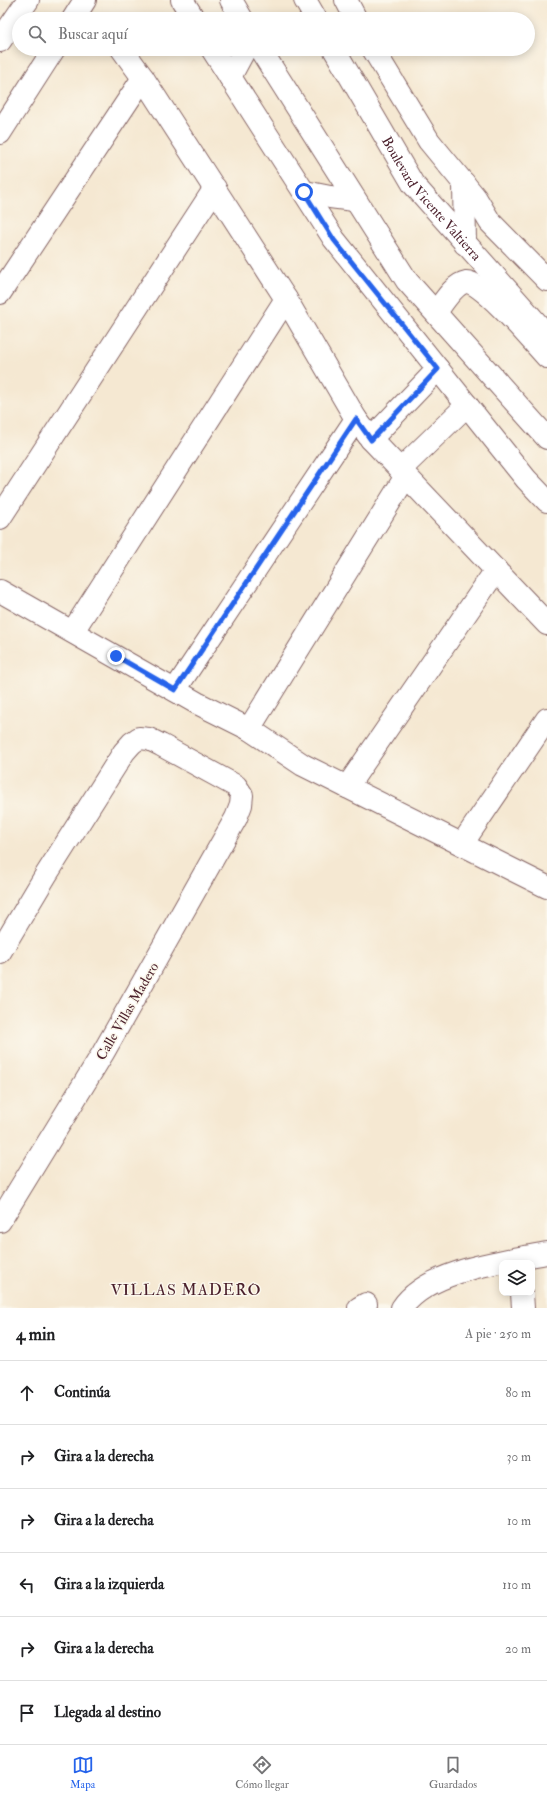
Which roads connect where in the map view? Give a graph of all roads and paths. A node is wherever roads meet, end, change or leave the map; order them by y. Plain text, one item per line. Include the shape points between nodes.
1 (28, 0) edge
2 (85, 0) edge
3 (182, 0) edge
4 (231, 0) edge
5 (305, 0) edge
6 (346, 0) edge
7 (20, 12) edge
8 (77, 12) edge
9 (190, 12) edge
10 (238, 12) edge
11 (312, 12) edge
12 (352, 12) edge
13 (12, 23) edge
14 (0, 41) edge
15 (50, 56) edge
16 (127, 56) edge
17 (216, 56) edge
18 (241, 56) edge
19 (264, 56) edge
20 (338, 56) edge
21 (377, 56) edge
22 (230, 77) junction
23 (143, 78) junction
24 (0, 133) edge
25 (464, 183) junction
26 (215, 188) junction
27 (304, 192) junction
28 (354, 200) junction
29 (465, 244) junction
30 (547, 280) edge
31 (0, 293) edge
32 (286, 299) junction
33 (436, 312) junction
34 (547, 335) edge
35 (547, 357) edge
36 (438, 369) junction
37 (467, 405) junction
38 (356, 419) junction
39 (547, 438) edge
40 (371, 440) junction
41 (403, 473) junction
42 (547, 501) edge
43 (0, 518) edge
44 (496, 570) junction
45 (0, 591) edge
46 (547, 624) edge
47 (73, 631) junction
48 (175, 690) junction
49 (547, 719) edge
50 (249, 729) junction
51 (347, 787) junction
52 (462, 844) junction
53 (547, 887) edge
54 (0, 952) edge
55 (0, 1221) edge
56 (547, 1253) edge
57 (522, 1260) edge
58 (499, 1264) edge
59 (522, 1296) edge
60 (402, 1308) edge
61 (523, 1308) edge

1 - 7 street
2 - 8 street
3 - 9 street
4 - 10 street
5 - 11 street
6 - 12 street
13 - 14 street
15 - 24 street
16 - 23 street
17 - 22 street
18 - 22 street
19 - 28 street
20 - 29 street, Boulevard Vicente Valtierra via 413,184
21 - 25 street via 429,141
22 - 27 street
23 - 26 street
23 - 31 street
25 - 29 street
25 - 30 street via 490,222
26 - 32 street
26 - 43 street
27 - 28 street
27 - 36 street via 334,240
28 - 33 street via 407,281
29 - 34 street, Boulevard Vicente Valtierra
32 - 38 street
32 - 47 street
33 - 35 street via 463,283 473,283 499,305
33 - 39 street
36 - 37 street
36 - 40 street
37 - 41 street
37 - 42 street via 526,479
38 - 40 street
38 - 48 street
40 - 41 street
41 - 44 street
41 - 50 street
44 - 46 street
44 - 51 street
45 - 47 street
47 - 48 street
48 - 50 street
49 - 52 street
50 - 51 street via 303,765
51 - 52 street
52 - 53 street
54 - 55 street, Calle Villas Madero via 124,752 139,738 149,739 236,786 242,795 236,818 103,1053
56 - 57 street
58 - 60 street via 444,1276 424,1288
59 - 61 street

